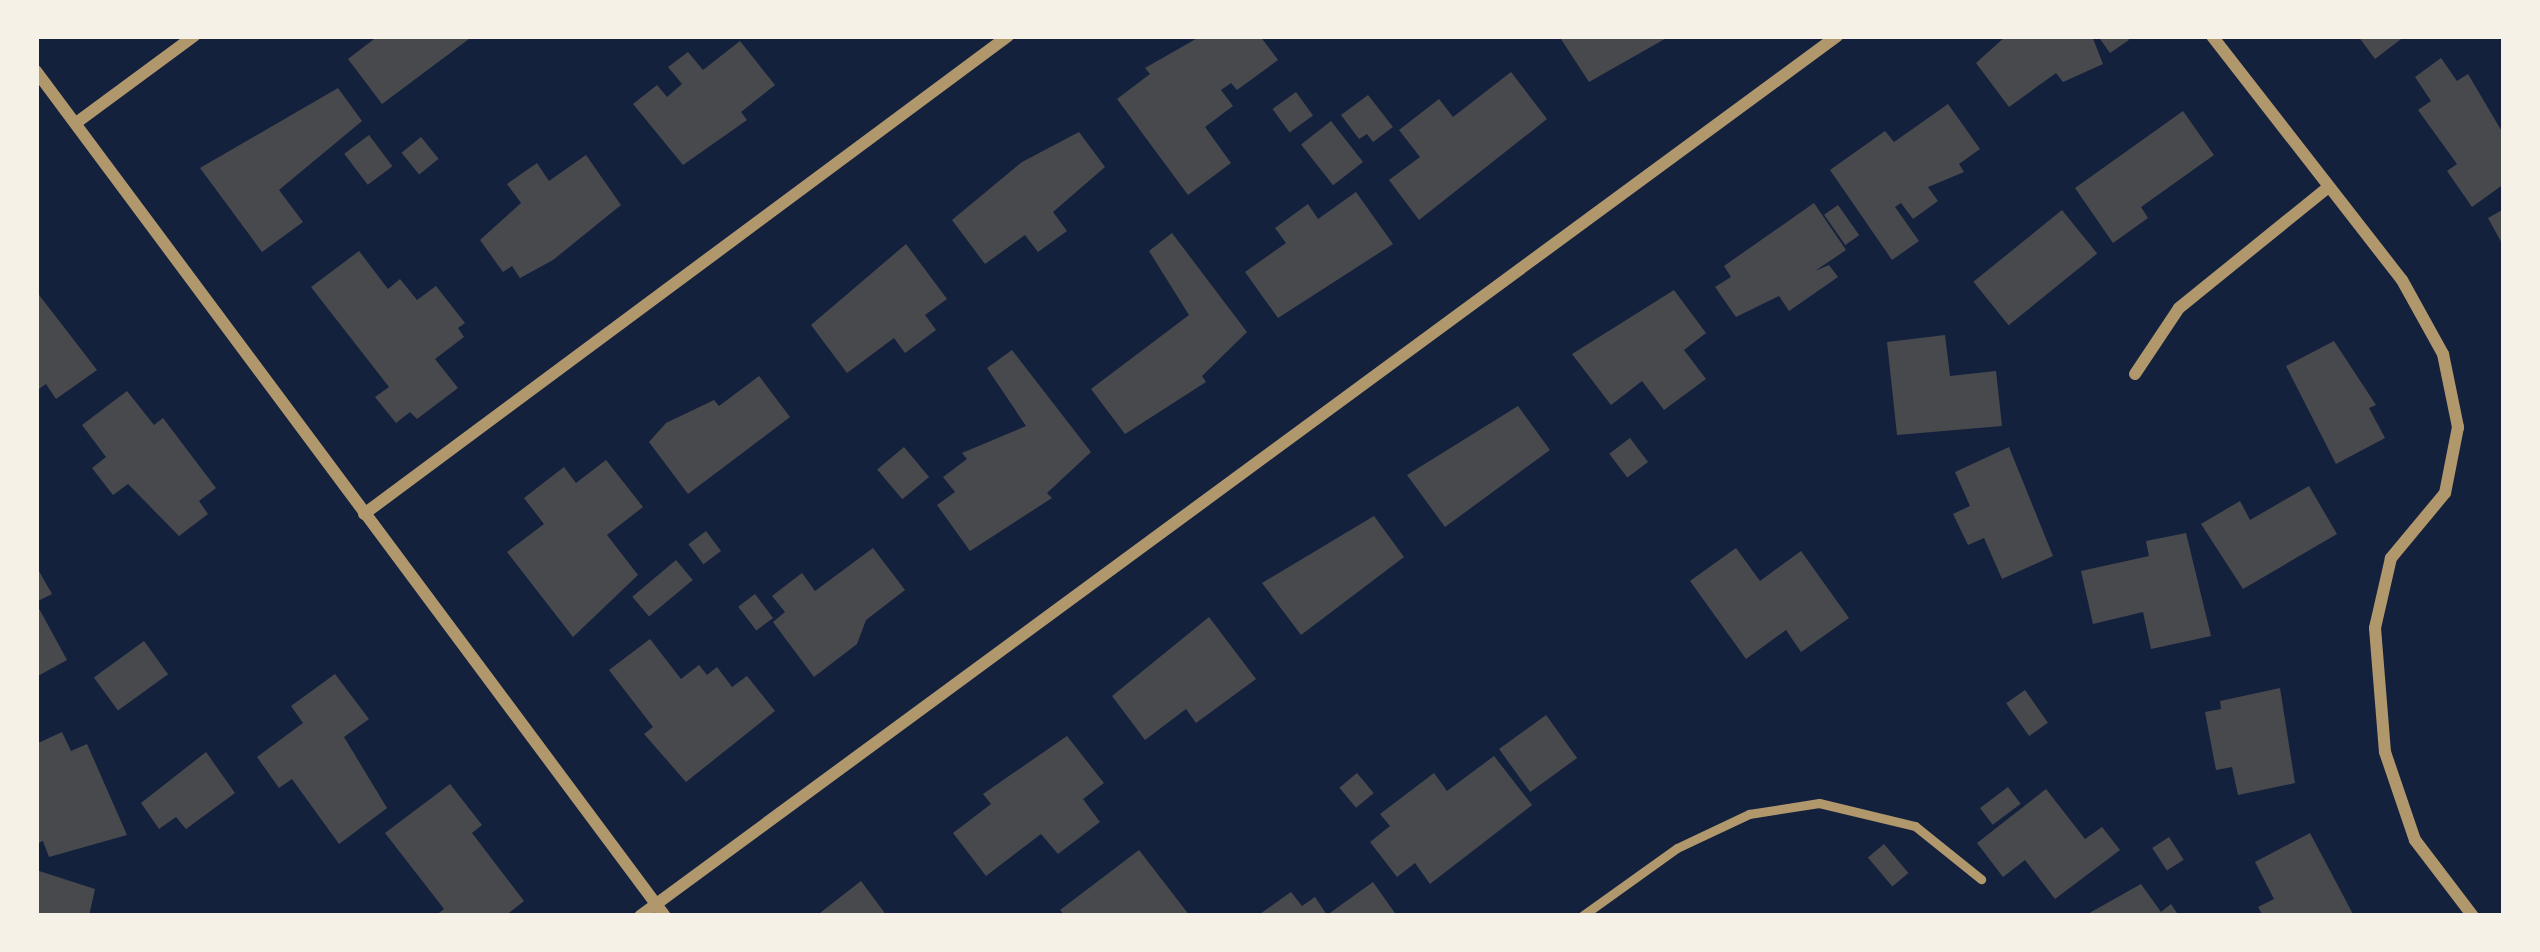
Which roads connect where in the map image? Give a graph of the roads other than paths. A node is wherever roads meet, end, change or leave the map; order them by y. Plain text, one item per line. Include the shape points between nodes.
1 (194, 36) edge
2 (1008, 36) edge
3 (1837, 36) edge
4 (2212, 36) edge
5 (36, 71) edge
6 (76, 123) junction
7 (2327, 188) junction
8 (2135, 374) dead end
9 (364, 514) junction
10 (1981, 879) dead end
11 (660, 910) edge
12 (640, 916) edge
13 (1582, 916) edge
14 (2473, 916) edge

1 - 6 street
2 - 9 street
3 - 11 street
4 - 7 street
5 - 6 street
6 - 9 street
7 - 8 street via 2179,308
7 - 14 street via 2402,280 2443,354 2455,409 2445,493 2391,558 2375,628 2385,752 2415,840
9 - 11 street
10 - 13 lane via 1915,826 1819,803 1749,814 1695,839
11 - 12 street

